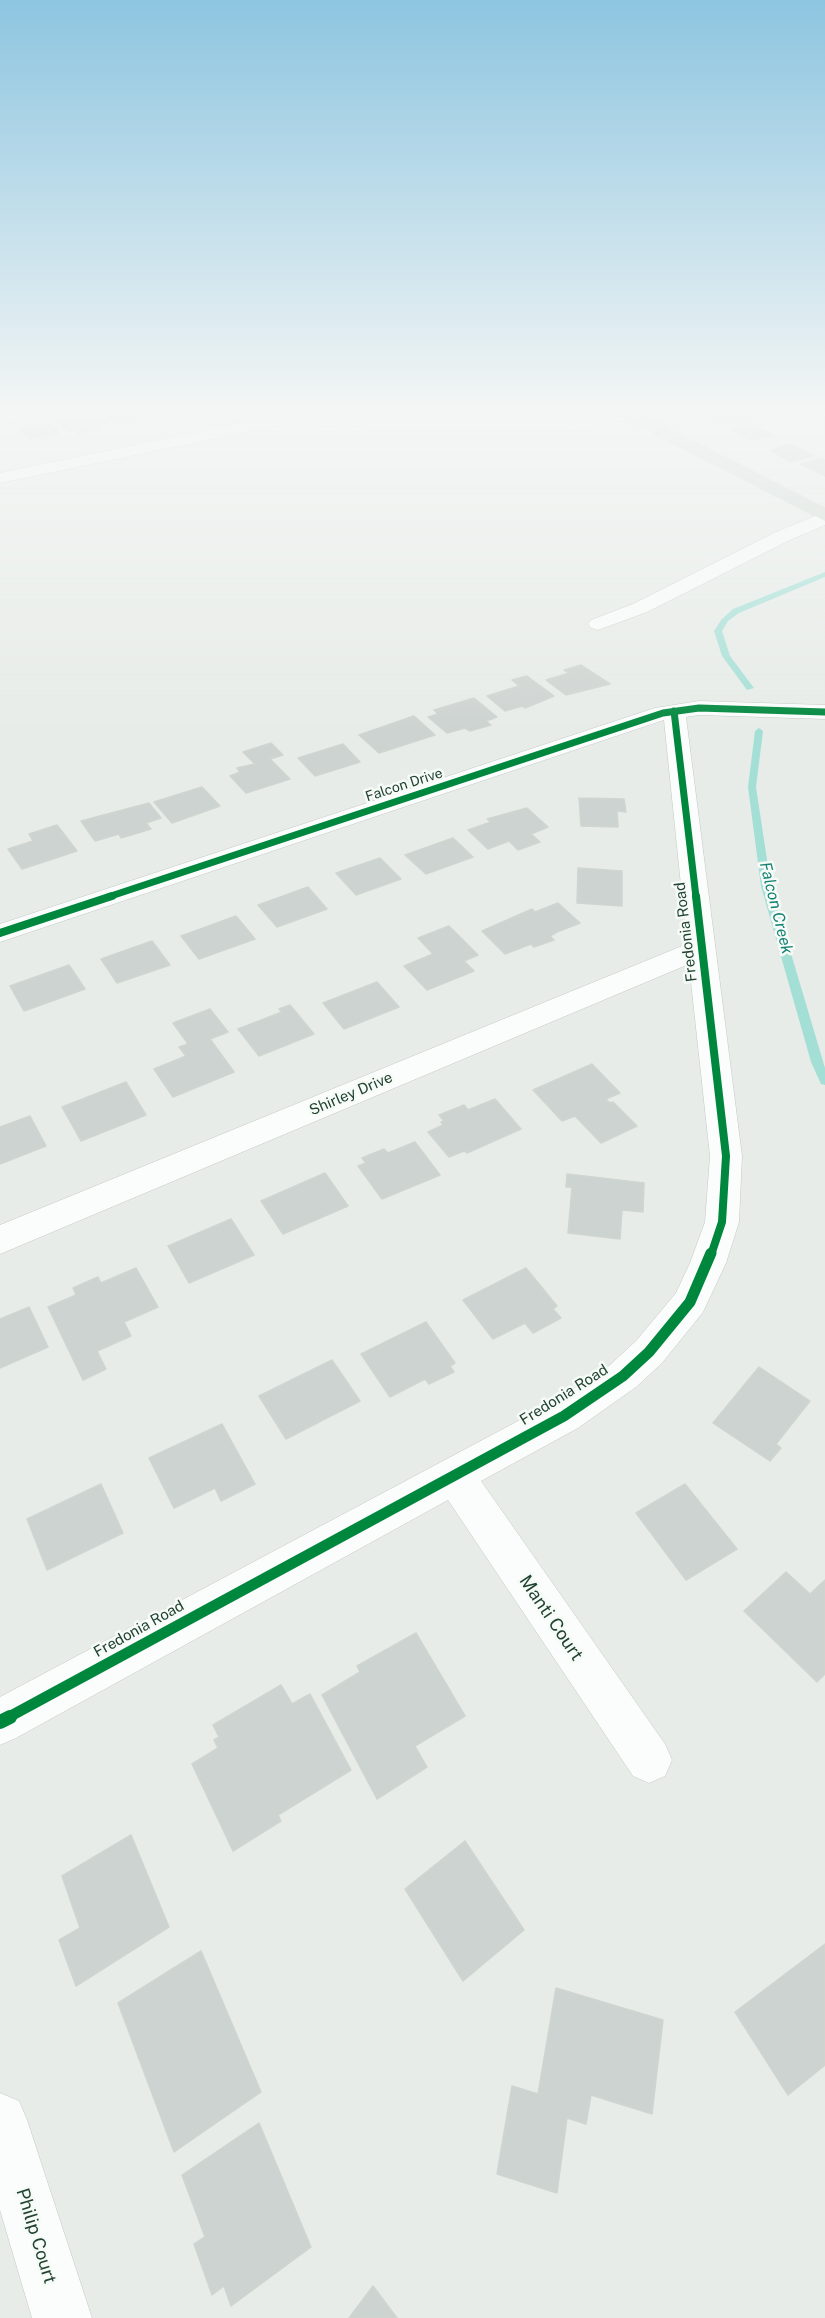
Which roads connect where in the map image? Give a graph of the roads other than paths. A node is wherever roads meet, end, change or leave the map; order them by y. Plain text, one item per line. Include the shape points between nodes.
1 (825, 516) edge
2 (598, 624) dead end
3 (674, 711) junction
4 (825, 712) edge
5 (0, 933) edge
6 (703, 948) junction
7 (0, 1240) edge
8 (454, 1475) junction
9 (0, 1722) edge
10 (649, 1760) dead end
11 (0, 2120) edge
12 (62, 2318) edge

1 - 2 street via 650,604
3 - 4 street, Falcon Drive via 751,708
3 - 5 street, Falcon Drive
3 - 6 street, Fredonia Road
6 - 7 street, Shirley Drive
6 - 8 street, Fredonia Road via 726,1170 722,1222 697,1289 672,1327 610,1386 564,1416
8 - 9 street, Fredonia Road
8 - 10 street, Manti Court
11 - 12 street, Philip Court

